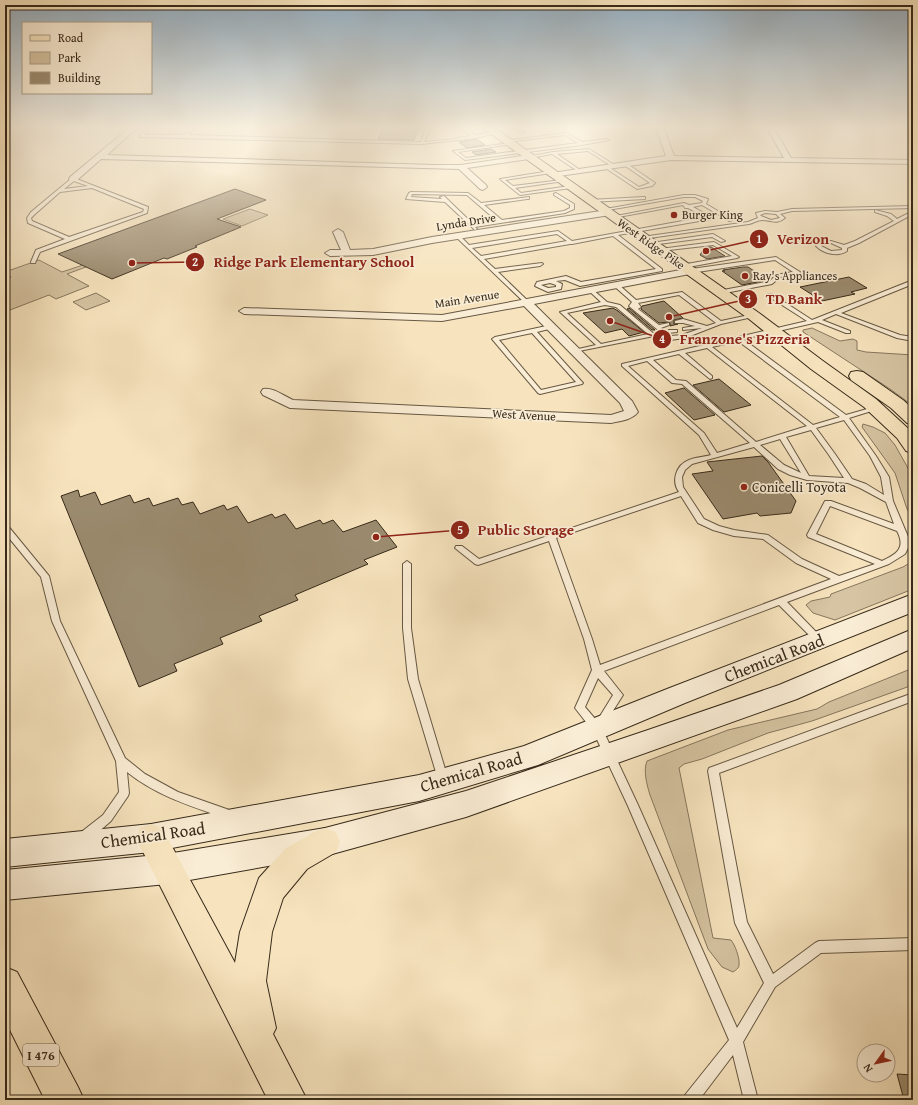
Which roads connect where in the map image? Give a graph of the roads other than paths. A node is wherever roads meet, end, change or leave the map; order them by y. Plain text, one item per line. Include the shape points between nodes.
1 (73, 180) joint
2 (475, 180) edge
3 (503, 180) edge
4 (519, 180) edge
5 (627, 180) edge
6 (648, 180) edge
7 (562, 181) junction
8 (92, 187) junction
9 (483, 187) dead end
10 (512, 187) junction
11 (59, 191) junction
12 (438, 194) junction
13 (556, 194) junction
14 (660, 200) junction
15 (445, 201) junction
16 (590, 201) junction
17 (481, 204) junction
18 (703, 204) junction
19 (688, 206) junction
20 (913, 207) edge
21 (869, 208) junction
22 (672, 209) dead end
23 (663, 210) dead end
24 (648, 211) junction
25 (913, 212) edge
26 (608, 213) junction
27 (777, 214) junction
28 (762, 219) junction
29 (731, 220) dead end
30 (897, 221) junction
31 (501, 222) junction
32 (475, 229) junction
33 (338, 232) dead end
34 (615, 235) junction
35 (457, 236) junction
36 (69, 239) junction
37 (647, 241) junction
38 (723, 241) dead end
39 (572, 242) junction
40 (468, 246) junction
41 (844, 247) junction
42 (330, 253) dead end
43 (347, 253) junction
44 (480, 258) junction
45 (33, 262) dead end
46 (540, 264) dead end
47 (687, 269) junction
48 (494, 271) junction
49 (635, 278) junction
50 (550, 280) junction
51 (913, 282) edge
52 (616, 285) junction
53 (591, 290) junction
54 (720, 292) junction
55 (551, 294) junction
56 (770, 295) dead end
57 (526, 302) junction
58 (605, 303) junction
59 (637, 304) junction
60 (244, 311) dead end
61 (837, 313) junction
62 (754, 316) junction
63 (818, 320) junction
64 (812, 322) junction
65 (720, 323) junction
66 (701, 326) junction
67 (710, 326) junction
68 (551, 327) junction
69 (683, 327) junction
70 (669, 329) dead end
71 (533, 331) junction
72 (775, 332) junction
73 (848, 332) dead end
74 (739, 339) junction
75 (913, 339) edge
76 (600, 346) junction
77 (708, 346) junction
78 (576, 351) junction
79 (680, 352) junction
80 (648, 359) junction
81 (710, 377) dead end
82 (267, 392) dead end
83 (876, 408) junction
84 (844, 417) junction
85 (913, 419) edge
86 (812, 427) junction
87 (782, 436) junction
88 (756, 443) junction
89 (913, 447) edge
90 (715, 456) junction
91 (807, 478) junction
92 (849, 481) junction
93 (683, 493) junction
94 (889, 501) junction
95 (5, 528) edge
96 (900, 529) junction
97 (552, 537) junction
98 (459, 548) dead end
99 (407, 564) dead end
100 (882, 564) junction
101 (839, 579) junction
102 (781, 601) junction
103 (913, 603) edge
104 (913, 638) edge
105 (819, 640) junction
106 (597, 670) junction
107 (913, 696) edge
108 (597, 728) junction
109 (609, 755) junction
110 (121, 761) junction
111 (444, 780) junction
112 (249, 820) junction
113 (151, 838) junction
114 (325, 842) junction
115 (73, 846) junction
116 (5, 853) edge
117 (167, 869) junction
118 (5, 885) edge
119 (913, 944) edge
120 (772, 983) junction
121 (11, 997) edge
122 (736, 1041) junction
123 (262, 1050) junction
124 (65, 1100) edge
125 (288, 1100) edge
126 (690, 1100) edge
127 (751, 1100) edge

1 - 8 lane
1 - 11 lane
2 - 9 street
3 - 10 lane
4 - 7 lane
5 - 6 lane via 638,188 651,185 653,183
7 - 10 lane
7 - 10 lane via 520,194
7 - 13 lane
7 - 16 main road, West Ridge Pike
8 - 11 lane
8 - 36 lane via 146,208 144,218 94,236
11 - 36 lane via 29,218 30,222
12 - 15 lane
12 - 15 lane via 412,193 408,198
12 - 17 lane via 468,194
13 - 17 lane
13 - 31 lane via 572,205 572,209
14 - 16 lane via 653,198
14 - 18 lane via 695,196 706,200
14 - 26 lane
15 - 32 lane
16 - 26 main road, West Ridge Pike
17 - 31 lane
18 - 19 lane
18 - 29 lane
19 - 22 lane
19 - 24 lane via 684,204
19 - 37 lane via 709,218
20 - 21 lane
21 - 27 lane via 792,210
21 - 30 lane via 889,214
23 - 24 lane
24 - 26 lane
25 - 30 lane
26 - 32 street, Lynda Drive
26 - 37 main road, West Ridge Pike
27 - 28 lane via 760,213 758,216
27 - 28 lane via 782,216 782,219
28 - 37 lane
30 - 41 lane
31 - 32 lane
32 - 35 street, Lynda Drive
33 - 43 street
34 - 37 lane
34 - 39 lane
34 - 49 lane via 660,270
35 - 40 lane
35 - 43 street, Lynda Drive via 373,252
36 - 45 lane via 38,251
37 - 38 lane via 713,235
37 - 47 main road, West Ridge Pike
37 - 47 lane via 714,243 737,257
39 - 40 lane via 558,232
39 - 44 lane
40 - 44 lane
41 - 41 lane via 826,242 818,246 822,250 837,253 844,252
42 - 43 street, Lynda Drive
44 - 48 lane
46 - 48 lane
47 - 49 street, Main Avenue
47 - 54 main road, West Ridge Pike
47 - 54 lane via 776,258 798,273 778,276 772,282
48 - 57 lane
49 - 50 lane via 580,284 566,278
49 - 52 street, Main Avenue
50 - 55 lane via 560,286
50 - 55 lane via 538,284
51 - 61 lane
52 - 53 street, Main Avenue
52 - 59 lane
53 - 55 street, Main Avenue
53 - 58 lane
54 - 62 main road, West Ridge Pike
55 - 57 street, Main Avenue
56 - 64 lane
57 - 60 street, Main Avenue via 442,318
57 - 68 street, West Avenue
58 - 76 lane via 563,312
58 - 76 lane via 618,306 652,335
59 - 65 lane via 682,294
59 - 67 lane via 632,306 670,338
59 - 70 lane
61 - 63 lane
61 - 75 lane via 899,337
62 - 65 lane
62 - 72 main road, West Ridge Pike
63 - 64 lane
63 - 73 lane
64 - 72 lane
65 - 67 lane
66 - 67 lane
66 - 69 lane
66 - 69 lane via 684,321
67 - 69 lane
68 - 71 lane
68 - 78 street, West Avenue
71 - 71 lane via 495,339 540,392 580,383
72 - 74 lane
72 - 83 main road, West Ridge Pike
72 - 85 main road, West Ridge Pike via 855,374 897,404
74 - 77 lane
74 - 84 lane
76 - 78 lane
77 - 79 lane
77 - 86 lane
78 - 82 street, West Avenue via 626,401 631,412 610,419 290,404
79 - 80 lane
79 - 81 lane
80 - 88 lane via 674,382 684,382
80 - 90 lane via 624,365 702,434
83 - 84 lane
83 - 89 main road, West Ridge Pike via 904,434
84 - 86 lane
84 - 94 lane via 874,456 885,477
86 - 87 lane
86 - 92 lane
87 - 88 lane
87 - 91 lane
88 - 90 lane
88 - 91 lane via 782,467
90 - 93 lane via 690,462 682,469 678,477 678,487
91 - 92 lane
92 - 94 lane
93 - 97 lane
93 - 101 lane via 701,521 734,533 765,537 799,561
94 - 96 lane
95 - 110 lane via 45,576 56,621
96 - 100 lane via 905,538 905,547 892,560
96 - 100 lane via 828,503 811,535
97 - 98 lane via 478,562
97 - 106 lane
99 - 111 lane via 407,628 413,679
100 - 101 lane
101 - 102 lane
102 - 105 lane
102 - 106 lane
103 - 105 main road, Chemical Road
104 - 109 main road, Chemical Road via 788,692
105 - 108 main road, Chemical Road
106 - 108 lane via 580,708
106 - 108 lane via 618,695
107 - 120 lane via 712,771 741,923
108 - 109 lane
108 - 111 main road, Chemical Road via 528,757
109 - 114 main road, Chemical Road via 466,804
109 - 122 lane
110 - 112 lane via 141,777 175,796
110 - 115 lane via 124,793 107,818
111 - 112 main road, Chemical Road via 411,789
112 - 113 main road, Chemical Road
113 - 115 main road, Chemical Road
113 - 117 main road
114 - 117 main road, Chemical Road
114 - 123 main road via 296,859 270,889 256,932 249,981
115 - 116 main road, Chemical Road
117 - 118 main road, Chemical Road
117 - 123 main road
119 - 120 lane via 819,947
120 - 122 lane
121 - 124 main road, I 476
122 - 126 lane
122 - 127 lane
123 - 125 main road

